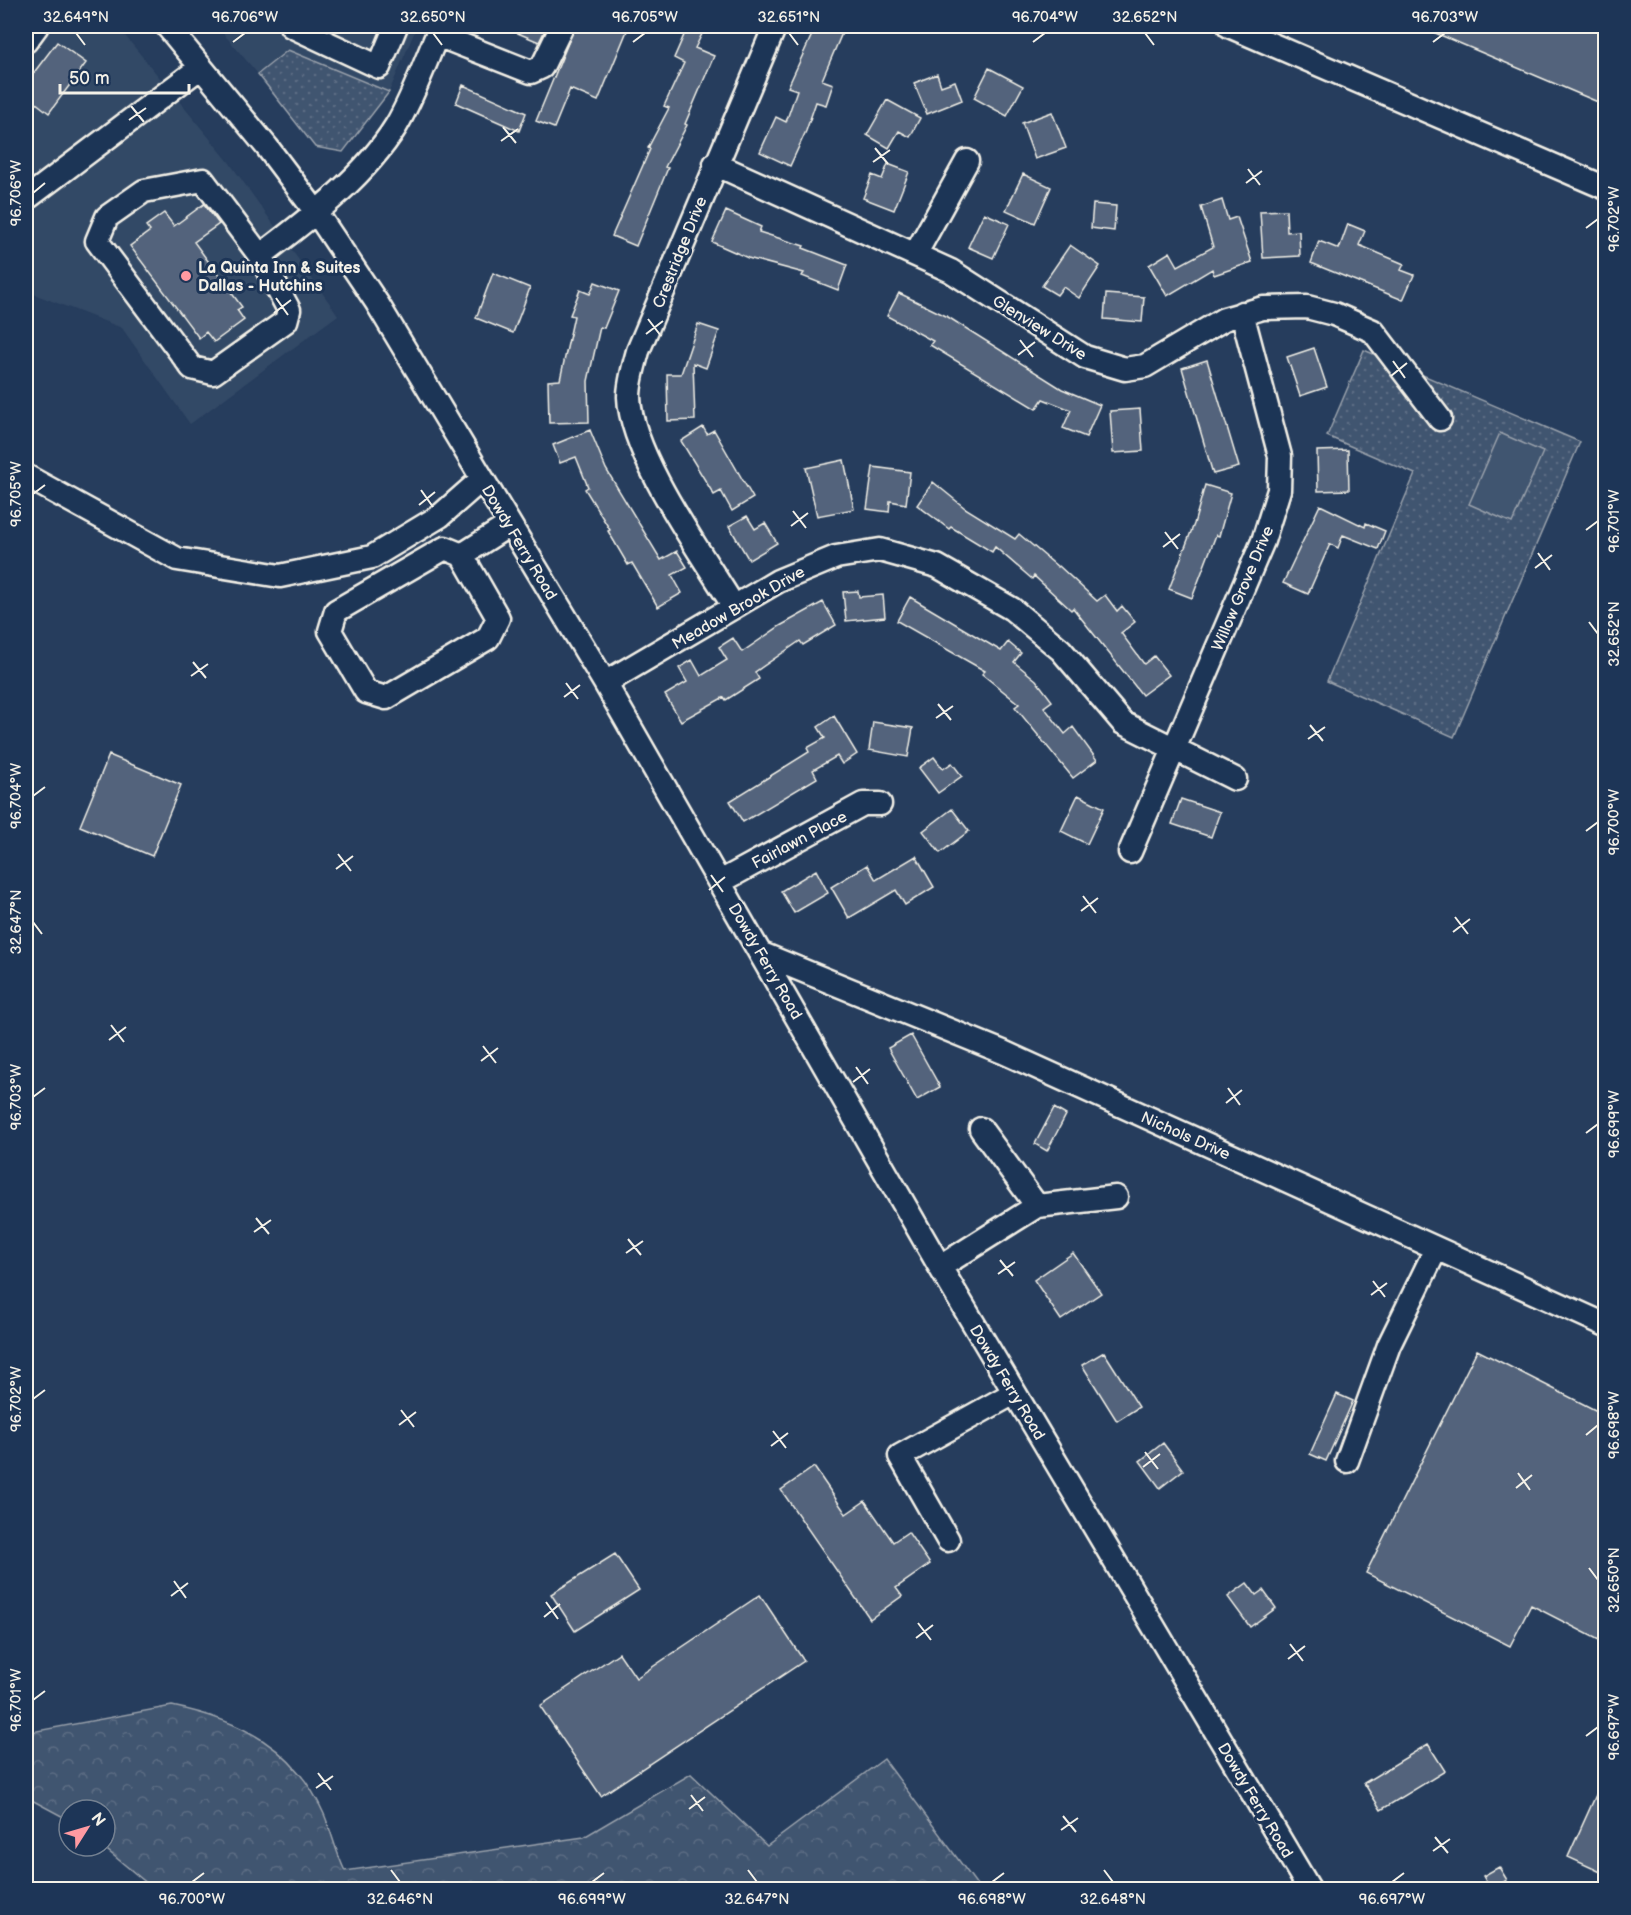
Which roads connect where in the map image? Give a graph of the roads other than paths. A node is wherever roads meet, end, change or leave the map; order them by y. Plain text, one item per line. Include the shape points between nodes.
1 (37, 26) edge
2 (167, 26) edge
3 (291, 26) edge
4 (396, 26) edge
5 (562, 26) edge
6 (775, 26) edge
7 (1228, 26) edge
8 (439, 30) edge
9 (26, 41) edge
10 (201, 67) junction
11 (967, 161) dead end
12 (715, 164) junction
13 (1605, 188) edge
14 (31, 190) edge
15 (316, 212) junction
16 (916, 253) junction
17 (260, 256) junction
18 (1242, 313) junction
19 (1440, 419) dead end
20 (26, 477) edge
21 (482, 479) junction
22 (509, 525) junction
23 (462, 555) junction
24 (734, 607) junction
25 (605, 683) junction
26 (1176, 750) junction
27 (1234, 779) dead end
28 (879, 804) dead end
29 (1130, 852) dead end
30 (720, 882) junction
31 (762, 954) junction
32 (981, 1129) dead end
33 (1116, 1197) dead end
34 (1037, 1206) junction
35 (1436, 1249) junction
36 (940, 1267) junction
37 (1605, 1324) edge
38 (1014, 1393) junction
39 (1347, 1461) dead end
40 (948, 1540) dead end
41 (1310, 1890) edge

1 - 9 street
2 - 10 street, Dowdy Ferry Road
3 - 4 street via 379,67
5 - 8 street via 542,67 531,72
6 - 12 street, Crestridge Drive
7 - 13 street
8 - 15 street via 394,129 354,176
10 - 14 street
10 - 15 street, Dowdy Ferry Road
11 - 16 street
12 - 16 street, Glenview Drive
12 - 24 street, Crestridge Drive via 638,351 629,396 643,453
15 - 17 street
15 - 21 street, Dowdy Ferry Road via 377,303
16 - 18 street, Glenview Drive via 951,271 1085,357 1125,369 1145,366 1203,330
17 - 17 street via 289,310 286,321 213,373 192,368 97,241 107,217 144,191 203,180
18 - 19 street, Glenview Drive via 1285,305 1307,306 1373,331
18 - 26 street, Willow Grove Drive via 1278,443 1279,490 1263,540
20 - 21 street via 177,560 280,576 372,557 440,516
21 - 22 street, Dowdy Ferry Road
22 - 23 street
22 - 25 street, Dowdy Ferry Road
23 - 23 street via 445,548 336,611 330,631 366,692 386,698 488,638 498,618
24 - 25 street, Meadow Brook Drive
24 - 26 street, Meadow Brook Drive via 778,581 836,557 880,550 904,555 937,566 1012,609 1061,650 1123,723
25 - 30 street, Dowdy Ferry Road
26 - 27 street, Meadow Brook Drive
26 - 29 street, Willow Grove Drive
28 - 30 street, Fairlawn Place via 863,804
30 - 31 street, Dowdy Ferry Road
31 - 35 street, Nichols Drive via 1003,1052
31 - 36 street, Dowdy Ferry Road
32 - 34 street
33 - 34 street
34 - 36 street
35 - 37 street, Nichols Drive
35 - 39 street via 1389,1345
36 - 38 street, Dowdy Ferry Road
38 - 40 street via 900,1456
38 - 41 street, Dowdy Ferry Road

